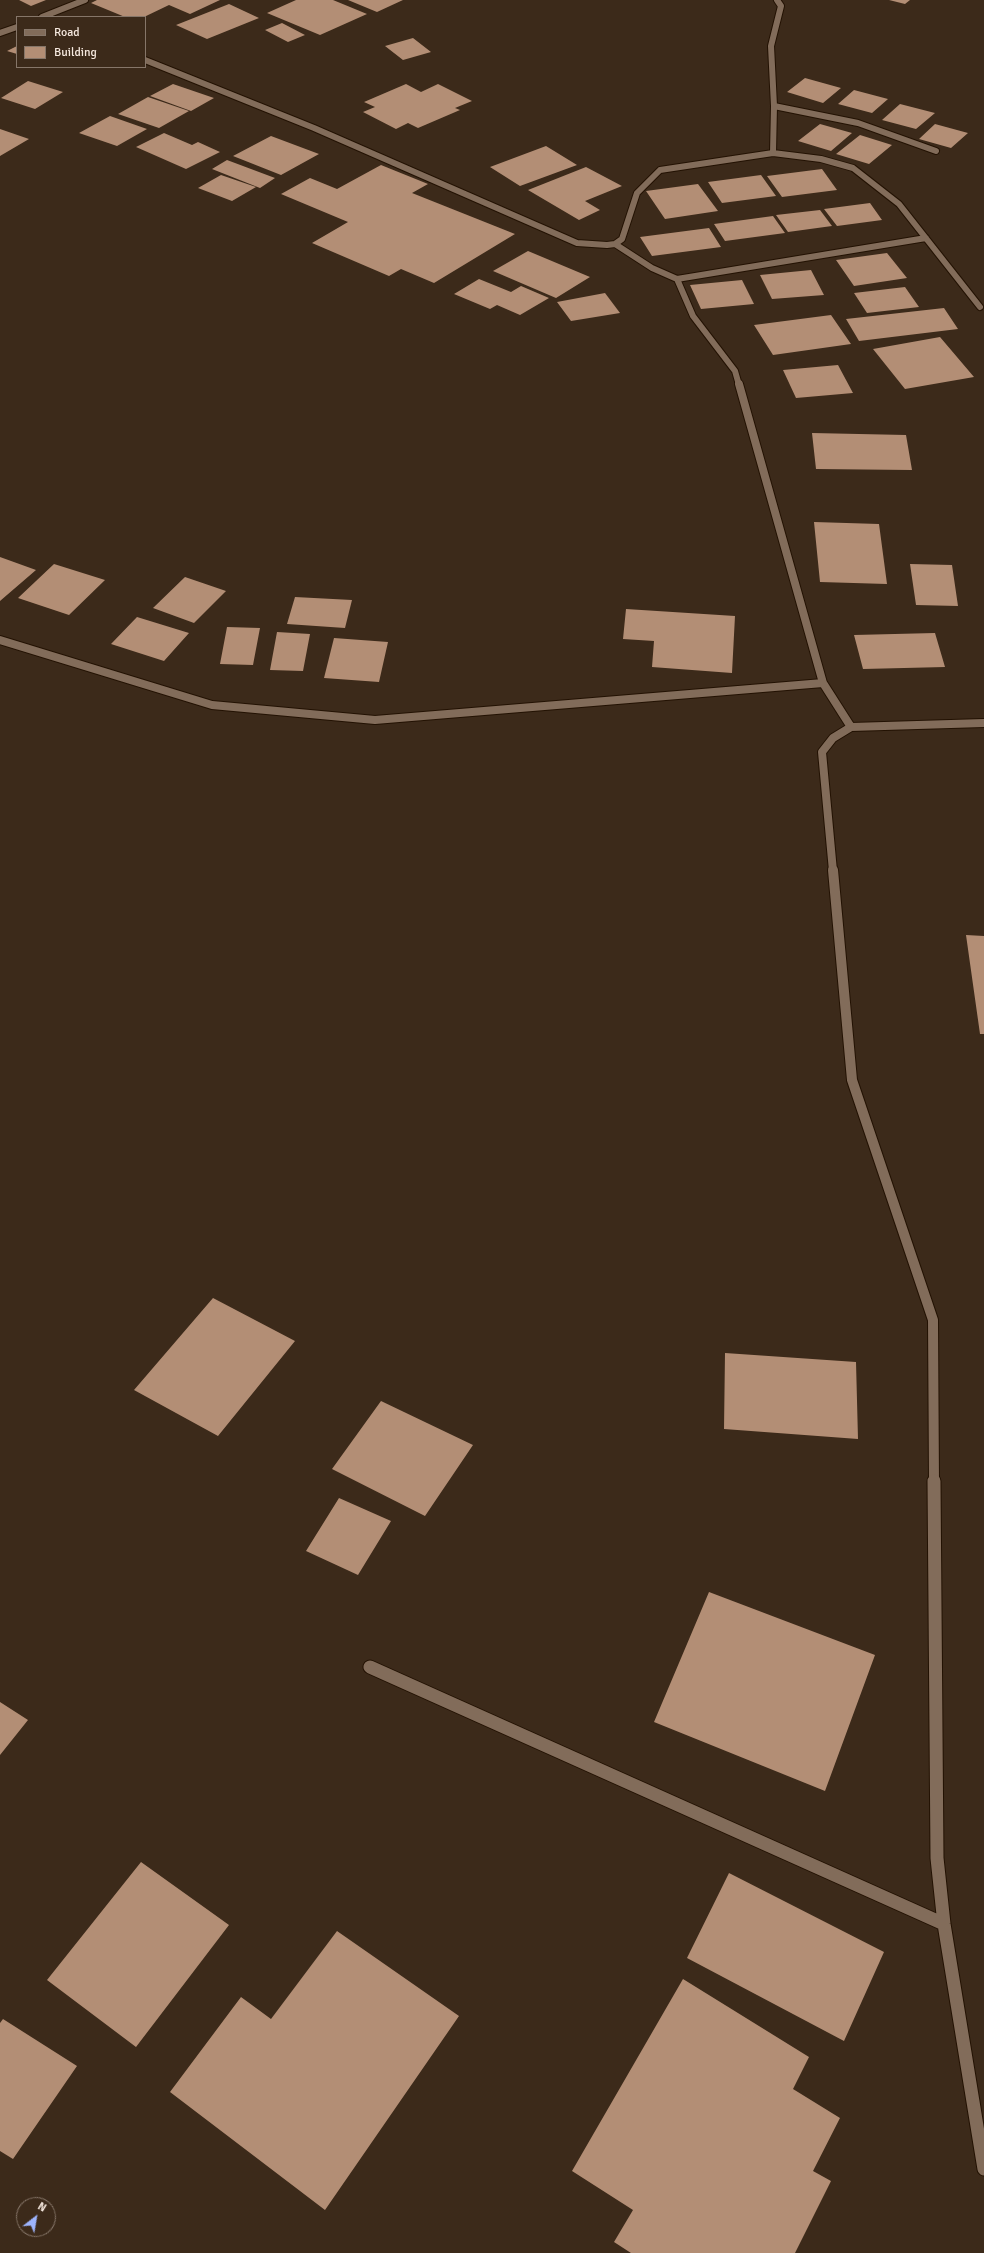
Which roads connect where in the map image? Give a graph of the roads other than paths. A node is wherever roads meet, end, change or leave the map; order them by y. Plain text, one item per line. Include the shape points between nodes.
1 (86, 0) edge
2 (777, 0) edge
3 (45, 16) edge
4 (16, 27) edge
5 (0, 34) edge
6 (146, 60) edge
7 (774, 106) junction
8 (936, 151) dead end
9 (773, 153) junction
10 (926, 238) junction
11 (615, 244) junction
12 (677, 279) junction
13 (984, 298) edge
14 (974, 300) junction
15 (980, 306) dead end
16 (0, 640) edge
17 (823, 683) junction
18 (984, 723) edge
19 (851, 728) junction
20 (370, 1667) dead end
21 (944, 1924) junction
22 (984, 2169) edge

1 - 3 street
2 - 7 street via 781,6 771,46
4 - 5 street
6 - 11 street via 314,128 577,243 594,246
7 - 8 street via 858,124
7 - 9 street
9 - 10 street via 821,159 853,168 899,204
9 - 11 street via 660,170 637,193 622,239
10 - 12 street
10 - 14 street
11 - 12 street via 652,268
12 - 17 street via 693,316 735,371
13 - 14 street
14 - 15 street
16 - 17 street via 212,705 375,720
17 - 19 street
18 - 19 street
19 - 21 street via 833,738 822,752 852,1080 933,1320 937,1858
20 - 21 street
21 - 22 street

